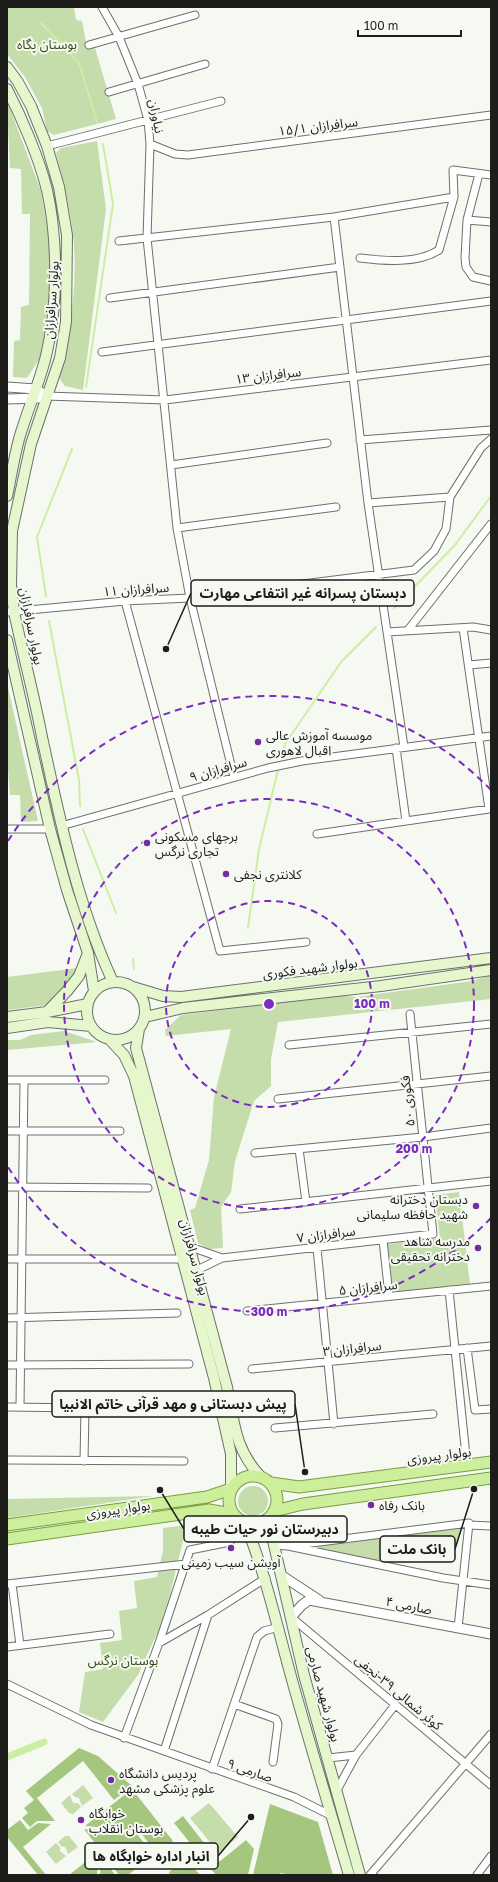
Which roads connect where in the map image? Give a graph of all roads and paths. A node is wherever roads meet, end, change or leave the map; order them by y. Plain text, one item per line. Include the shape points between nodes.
1 (102, 7) edge
2 (195, 15) dead end
3 (119, 37) junction
4 (89, 45) dead end
5 (205, 64) dead end
6 (7, 67) edge
7 (18, 82) junction
8 (138, 84) junction
9 (7, 89) edge
10 (109, 92) dead end
11 (221, 101) dead end
12 (491, 115) edge
13 (148, 120) junction
14 (150, 144) junction
15 (47, 146) junction
16 (479, 174) junction
17 (491, 175) edge
18 (454, 197) junction
19 (334, 217) junction
20 (467, 220) junction
21 (491, 222) edge
22 (147, 238) junction
23 (119, 241) dead end
24 (360, 258) dead end
25 (340, 267) junction
26 (491, 281) edge
27 (153, 294) junction
28 (110, 298) dead end
29 (491, 301) edge
30 (347, 320) junction
31 (159, 345) junction
32 (102, 352) dead end
33 (491, 360) edge
34 (353, 376) junction
35 (7, 387) edge
36 (36, 389) junction
37 (46, 396) junction
38 (7, 399) edge
39 (32, 400) junction
40 (165, 400) junction
41 (491, 430) edge
42 (491, 439) edge
43 (360, 440) junction
44 (327, 443) dead end
45 (171, 465) junction
46 (7, 496) edge
47 (450, 497) junction
48 (368, 503) junction
49 (336, 507) dead end
50 (491, 524) edge
51 (177, 528) junction
52 (379, 574) junction
53 (190, 598) junction
54 (125, 601) junction
55 (10, 612) edge
56 (463, 628) junction
57 (408, 630) junction
58 (491, 630) edge
59 (387, 632) junction
60 (7, 640) edge
61 (491, 663) edge
62 (469, 665) junction
63 (491, 736) edge
64 (480, 738) junction
65 (404, 747) junction
66 (396, 748) junction
67 (234, 777) junction
68 (176, 793) junction
69 (406, 821) junction
70 (61, 826) junction
71 (7, 829) edge
72 (50, 829) junction
73 (317, 834) dead end
74 (306, 942) dead end
75 (88, 953) junction
76 (491, 954) edge
77 (491, 958) edge
78 (480, 960) junction
79 (491, 970) edge
80 (113, 982) junction
81 (133, 987) junction
82 (94, 991) junction
83 (88, 1004) junction
84 (47, 1012) junction
85 (410, 1014) dead end
86 (7, 1017) edge
87 (145, 1017) junction
88 (491, 1024) edge
89 (91, 1026) junction
90 (7, 1028) edge
91 (139, 1029) junction
92 (412, 1033) junction
93 (109, 1039) junction
94 (289, 1045) dead end
95 (491, 1076) edge
96 (7, 1080) edge
97 (24, 1080) junction
98 (105, 1080) dead end
99 (418, 1085) junction
100 (278, 1099) dead end
101 (491, 1128) edge
102 (120, 1131) dead end
103 (7, 1132) edge
104 (24, 1132) junction
105 (423, 1137) junction
106 (299, 1148) junction
107 (255, 1153) dead end
108 (491, 1181) edge
109 (7, 1187) edge
110 (23, 1187) junction
111 (148, 1188) dead end
112 (429, 1189) junction
113 (306, 1202) junction
114 (240, 1208) dead end
115 (434, 1234) joint
116 (383, 1240) junction
117 (188, 1246) junction
118 (318, 1248) junction
119 (222, 1258) junction
120 (7, 1259) edge
121 (22, 1259) junction
122 (182, 1259) junction
123 (195, 1271) junction
124 (491, 1286) edge
125 (449, 1290) junction
126 (388, 1296) junction
127 (322, 1304) junction
128 (247, 1311) dead end
129 (177, 1313) dead end
130 (7, 1318) edge
131 (21, 1318) junction
132 (491, 1346) edge
133 (467, 1348) junction
134 (455, 1349) junction
135 (328, 1362) junction
136 (189, 1364) dead end
137 (7, 1365) edge
138 (22, 1365) junction
139 (252, 1369) dead end
140 (195, 1404) dead end
141 (7, 1407) edge
142 (20, 1407) junction
143 (85, 1408) junction
144 (491, 1408) edge
145 (433, 1414) dead end
146 (334, 1424) junction
147 (275, 1428) dead end
148 (7, 1460) edge
149 (84, 1461) junction
150 (184, 1461) dead end
151 (491, 1462) edge
152 (467, 1466) junction
153 (261, 1477) junction
154 (491, 1478) edge
155 (271, 1483) junction
156 (231, 1489) junction
157 (233, 1514) junction
158 (271, 1515) junction
159 (245, 1523) junction
160 (469, 1524) junction
161 (7, 1525) edge
162 (491, 1526) edge
163 (7, 1539) edge
164 (230, 1542) dead end
165 (273, 1545) junction
166 (288, 1546) junction
167 (186, 1564) junction
168 (281, 1575) junction
169 (266, 1578) junction
170 (463, 1580) junction
171 (10, 1584) edge
172 (491, 1585) edge
173 (322, 1601) junction
174 (208, 1615) junction
175 (291, 1617) junction
176 (279, 1627) junction
177 (458, 1628) junction
178 (110, 1634) dead end
179 (491, 1634) edge
180 (159, 1643) junction
181 (20, 1645) junction
182 (7, 1647) edge
183 (7, 1684) edge
184 (234, 1704) junction
185 (395, 1705) junction
186 (491, 1734) edge
187 (124, 1738) junction
188 (164, 1750) junction
189 (356, 1755) junction
190 (328, 1758) junction
191 (273, 1762) dead end
192 (465, 1763) junction
193 (212, 1769) junction
194 (491, 1785) edge
195 (336, 1790) junction
196 (332, 1816) junction
197 (491, 1856) edge
198 (348, 1875) edge
199 (360, 1875) edge
200 (370, 1875) edge
201 (477, 1875) edge

1 - 3 street, نیاوران
2 - 3 street
3 - 4 street
3 - 8 street, نیاوران
5 - 8 street
6 - 7 main road, بولوار سرافرازان
7 - 9 street
7 - 15 main road, بولوار سرافرازان
8 - 10 street
8 - 13 street, نیاوران
9 - 36 main road, بولوار سرافرازان via 20,113 46,190 53,236 53,321
11 - 13 street
12 - 14 street, سرافرازان ۱۵/۱ via 188,154 175,154
13 - 14 street, نیاوران
13 - 15 street
14 - 22 street, نیاوران
15 - 37 main road, بولوار سرافرازان via 59,187 67,235 68,287 60,358
16 - 17 street
16 - 18 street via 453,170
16 - 20 street
18 - 19 street
18 - 24 street via 439,250 431,256 391,261
19 - 22 street
19 - 25 street
20 - 21 street
20 - 26 street via 466,267 473,277
22 - 23 street
22 - 27 street, نیاوران
25 - 27 street
25 - 30 street
27 - 28 street
27 - 31 street, نیاوران
29 - 30 street
30 - 31 street
30 - 34 street
31 - 32 street
31 - 40 street, نیاوران
33 - 34 street, سرافرازان ۱۳
34 - 40 street, سرافرازان ۱۳
34 - 43 street
35 - 36 street
36 - 37 street
36 - 39 main road, بولوار سرافرازان
37 - 39 street
37 - 40 street, سرافرازان ۱۳
37 - 55 main road, بولوار سرافرازان via 31,444 12,531
38 - 39 street
39 - 46 main road, بولوار سرافرازان via 19,440
40 - 45 street, نیاوران
41 - 43 street
42 - 47 street via 481,448
43 - 48 street
44 - 45 street
45 - 51 street, نیاوران
47 - 48 street
47 - 52 street, سرافرازان ۱۱ via 446,528 434,552 414,570
48 - 52 street
49 - 51 street
50 - 57 street
51 - 53 street, نیاوران
52 - 53 street, سرافرازان ۱۱
52 - 59 street
53 - 54 street, سرافرازان ۱۱
53 - 67 street, نیاوران
54 - 55 street, سرافرازان ۱۱
54 - 68 street
55 - 70 main road, بولوار سرافرازان
56 - 57 street
56 - 58 street
56 - 62 street
57 - 59 street
59 - 65 street
60 - 72 main road, بولوار سرافرازان
61 - 62 street
62 - 64 street
63 - 64 street, سرافرازان ۹
64 - 65 street, سرافرازان ۹
64 - 69 street via 489,810
65 - 66 street, سرافرازان ۹
66 - 67 street, سرافرازان ۹ via 302,761
66 - 69 street
67 - 68 street, سرافرازان ۹
68 - 70 street, سرافرازان ۹
68 - 74 street via 220,951
69 - 73 street
70 - 80 main road, بولوار سرافرازان via 78,888
71 - 72 street
72 - 75 main road, بولوار سرافرازان
75 - 82 main road, بولوار سرافرازان
75 - 84 main road via 79,976
76 - 78 main road
77 - 78 main road, بولوار شهید فکوری
78 - 81 main road, بولوار شهید فکوری via 181,997 163,996
79 - 87 main road, بولوار شهید فکوری via 381,986 183,1008
80 - 81 main road via 122,982
80 - 82 main road
81 - 87 main road via 141,995 145,1005
82 - 83 main road
83 - 84 main road
83 - 89 main road via 87,1015
84 - 86 main road
85 - 92 street, فکوری ۵۰
87 - 91 main road
88 - 92 street
89 - 90 main road via 48,1022
89 - 93 main road
91 - 93 main road via 131,1036 120,1040
91 - 117 main road, بولوار سرافرازان via 136,1048
92 - 94 street
92 - 99 street, فکوری ۵۰
93 - 122 main road, بولوار سرافرازان via 124,1056 134,1076
95 - 99 street
96 - 97 street
97 - 98 street
97 - 104 street
99 - 100 street
99 - 105 street, فکوری ۵۰
101 - 105 street
102 - 104 street
103 - 104 street
104 - 110 street
105 - 106 street
105 - 112 street, فکوری ۵۰
106 - 107 street
106 - 113 street
108 - 112 street
109 - 110 street
110 - 111 street
110 - 121 street
112 - 113 street
112 - 115 street, فکوری ۵۰
113 - 114 street
115 - 116 street, سرافرازان ۷
116 - 118 street, سرافرازان ۷
116 - 126 street
117 - 119 street
117 - 123 main road, بولوار سرافرازان
118 - 119 street, سرافرازان ۷
118 - 127 street
119 - 123 street
120 - 121 street
121 - 122 street
121 - 131 street
122 - 156 main road, بولوار سرافرازان via 214,1378 231,1454
123 - 153 main road, بولوار سرافرازان via 242,1453
124 - 125 street, سرافرازان ۵
125 - 126 street, سرافرازان ۵
125 - 134 street
126 - 127 street, سرافرازان ۵
127 - 128 street, سرافرازان ۵
127 - 135 street
129 - 131 street
130 - 131 street
131 - 138 street
132 - 133 street, سرافرازان ۳
133 - 134 street, سرافرازان ۳
133 - 144 street via 475,1410
134 - 135 street, سرافرازان ۳
134 - 152 street
135 - 139 street, سرافرازان ۳
135 - 146 street
136 - 138 street
137 - 138 street
138 - 142 street
140 - 143 street
141 - 142 street
142 - 143 street
143 - 149 street
145 - 146 street
146 - 147 street
148 - 149 street
149 - 150 street
151 - 152 main road, بولوار پیروزی
152 - 155 main road, بولوار پیروزی via 300,1487
153 - 155 main road
153 - 156 main road via 247,1476 240,1479
154 - 158 main road via 303,1504
155 - 158 main road via 277,1497
156 - 157 main road via 228,1502
156 - 161 main road, بولوار پیروزی via 207,1497
157 - 159 main road
157 - 163 main road, بولوار پیروزی via 209,1510
158 - 159 main road via 257,1524
158 - 165 main road, بولوار شهید صارمی
159 - 169 main road, بولوار شهید صارمی
160 - 162 street
160 - 166 street
160 - 170 street
164 - 167 street via 190,1550
165 - 166 street
165 - 168 main road, بولوار شهید صارمی
166 - 170 street
167 - 171 street
167 - 180 street
168 - 173 street
168 - 175 main road, بولوار شهید صارمی
169 - 174 street
169 - 176 main road, بولوار شهید صارمی
170 - 172 street
170 - 177 street
171 - 181 street
173 - 175 street via 309,1600
173 - 177 street, صارمی ۴
174 - 180 street
174 - 188 street
175 - 185 street, کوثر شمالی ۳۹-نجفی
175 - 190 main road, بولوار شهید صارمی via 304,1675
176 - 184 street via 264,1631 257,1637
176 - 196 main road, بولوار شهید صارمی
177 - 179 street, صارمی ۴
178 - 181 street
180 - 187 street
181 - 182 street
183 - 187 street, صارمی ۹ via 91,1725
184 - 191 street via 276,1719 278,1724
184 - 193 street
185 - 189 street
185 - 192 street, کوثر شمالی ۳۹-نجفی
186 - 192 street
187 - 188 street, صارمی ۹
188 - 193 street, صارمی ۹
189 - 190 street
189 - 195 street
190 - 195 main road, بولوار شهید صارمی
192 - 194 street, کوثر شمالی ۳۹-نجفی
192 - 200 street
193 - 196 street, صارمی ۹ via 294,1797
195 - 199 main road, بولوار شهید صارمی
196 - 198 main road, بولوار شهید صارمی
197 - 201 street

